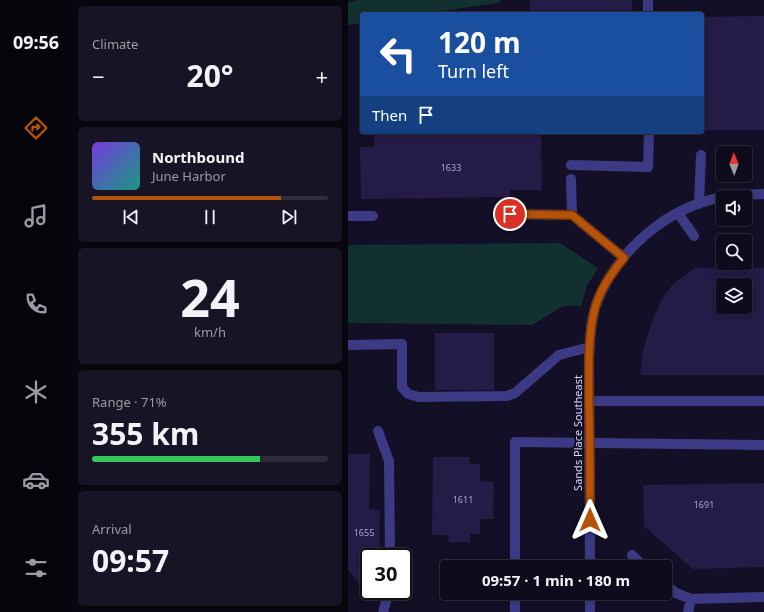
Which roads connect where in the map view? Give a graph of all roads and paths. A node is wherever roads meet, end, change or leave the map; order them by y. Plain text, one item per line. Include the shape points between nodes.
1 (648, 0) edge
2 (648, 12) edge
3 (649, 134) edge
4 (701, 155) dead end
5 (571, 165) dead end
6 (571, 179) dead end
7 (752, 194) edge
8 (764, 194) edge
9 (716, 199) edge
10 (699, 204) junction
11 (678, 213) junction
12 (510, 214) dead end
13 (572, 215) junction
14 (348, 216) edge
15 (373, 216) dead end
16 (694, 236) dead end
17 (624, 258) junction
18 (348, 345) edge
19 (590, 347) junction
20 (589, 401) junction
21 (764, 402) edge
22 (378, 432) dead end
23 (590, 443) junction
24 (764, 445) edge
25 (390, 548) edge
26 (632, 555) dead end
27 (515, 560) edge
28 (590, 560) edge
29 (637, 560) edge
30 (672, 590) edge
31 (764, 597) edge
32 (691, 599) junction
33 (386, 600) edge
34 (515, 600) edge
35 (590, 600) edge
36 (383, 612) edge
37 (515, 612) edge
38 (590, 612) edge
39 (688, 612) edge

1 - 2 street
3 - 5 street via 648,167
4 - 10 street
6 - 13 street
7 - 8 street, Sands Place Southeast
9 - 10 street, Sands Place Southeast
10 - 11 street, Sands Place Southeast
11 - 16 street
11 - 17 street, Sands Place Southeast via 666,219
12 - 13 street
13 - 17 street
14 - 15 street
17 - 19 street, Sands Place Southeast via 616,267 596,306
18 - 19 street via 402,344 402,387 408,394 420,397 506,396 514,393 559,355
19 - 20 street, Sands Place Southeast
20 - 21 street
20 - 23 street, Sands Place Southeast
22 - 25 street via 389,461
23 - 24 street
23 - 27 street via 515,442
23 - 28 street, Sands Place Southeast
26 - 29 street
30 - 32 street
31 - 32 street
32 - 39 street
33 - 36 street
34 - 37 street
35 - 38 street

